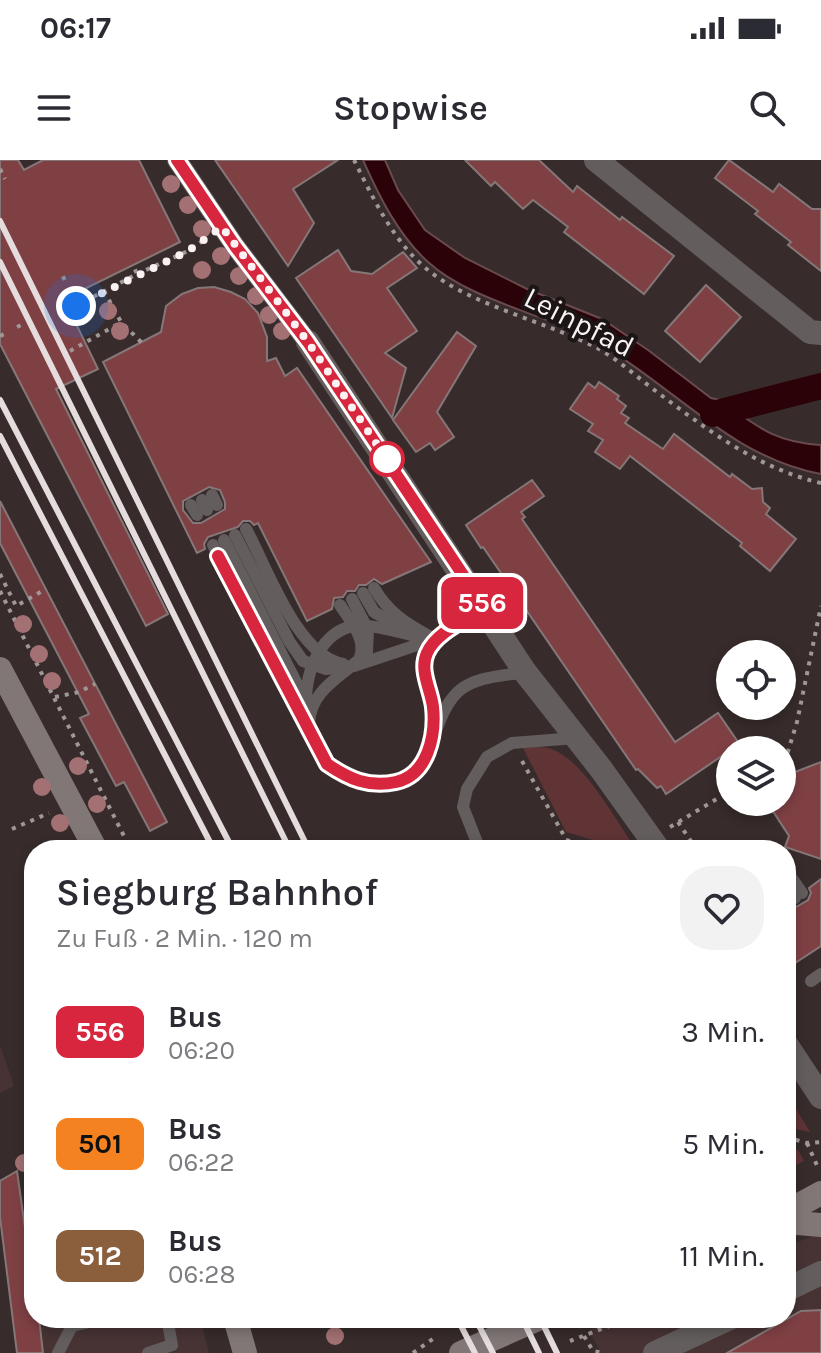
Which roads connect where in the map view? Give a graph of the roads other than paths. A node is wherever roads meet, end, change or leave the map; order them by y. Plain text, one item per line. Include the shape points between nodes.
1 (177, 160) edge
2 (596, 160) edge
3 (821, 333) edge
4 (308, 342) joint
5 (485, 608) junction
6 (360, 626) junction
7 (435, 639) junction
8 (314, 658) junction
9 (354, 666) junction
10 (0, 669) edge
11 (525, 672) junction
12 (435, 728) junction
13 (309, 730) junction
14 (576, 738) junction
15 (90, 840) edge
16 (476, 840) edge
17 (653, 840) edge
18 (796, 1059) edge
19 (821, 1097) edge
20 (821, 1193) edge
21 (796, 1207) edge
22 (796, 1223) edge
23 (821, 1225) edge
24 (821, 1273) edge
25 (796, 1285) edge
26 (71, 1328) edge
27 (169, 1328) edge
28 (238, 1328) edge
29 (517, 1328) edge
30 (711, 1328) edge
31 (58, 1353) edge
32 (148, 1353) edge
33 (245, 1353) edge
34 (461, 1353) edge
35 (655, 1353) edge

1 - 4 street
2 - 3 street via 810,332
4 - 5 street
5 - 7 lane
5 - 11 street
6 - 7 lane
6 - 7 lane via 357,596 384,605
6 - 8 lane via 325,643
6 - 9 lane via 363,650
7 - 9 lane
7 - 12 lane via 425,655 424,672
8 - 9 lane
8 - 13 lane via 307,681
8 - 13 lane via 230,537
9 - 13 lane via 321,692
10 - 15 main road
11 - 12 lane via 474,681 458,692
11 - 14 street
12 - 13 lane via 416,773 398,782 371,785 327,764
14 - 16 lane via 512,743 487,757 467,789 463,807
14 - 17 street
18 - 19 street
20 - 21 main road
22 - 23 main road
24 - 25 street
26 - 31 lane
27 - 32 lane via 172,1345
28 - 33 main road
29 - 34 main road
30 - 35 street

